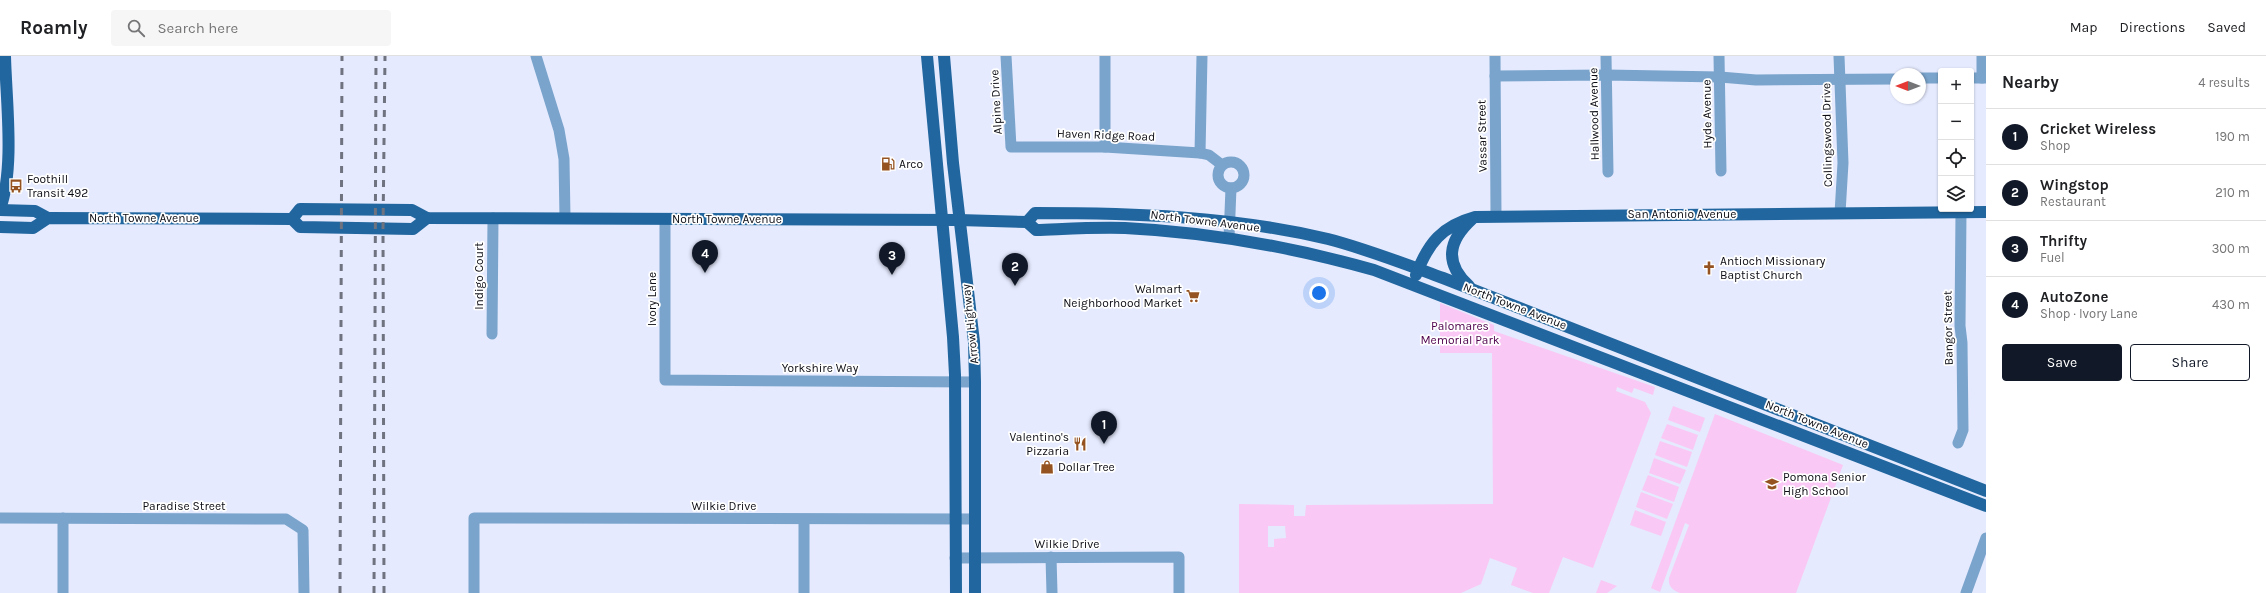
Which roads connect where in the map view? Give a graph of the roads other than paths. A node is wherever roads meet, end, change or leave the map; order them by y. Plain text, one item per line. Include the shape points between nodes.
1 (5, 56) edge
2 (536, 56) edge
3 (927, 56) edge
4 (944, 56) edge
5 (1006, 56) edge
6 (1105, 56) edge
7 (1202, 56) edge
8 (1494, 56) edge
9 (1606, 56) edge
10 (1719, 56) edge
11 (1839, 56) edge
12 (1982, 56) edge
13 (1606, 75) junction
14 (1495, 76) junction
15 (1720, 77) junction
16 (1926, 78) edge
17 (1938, 78) edge
18 (1980, 78) edge
19 (1839, 79) junction
20 (1890, 79) edge
21 (1011, 147) joint
22 (1105, 147) junction
23 (1200, 153) junction
24 (1222, 165) junction
25 (1721, 171) dead end
26 (1608, 172) dead end
27 (1231, 188) junction
28 (0, 209) edge
29 (1961, 212) joint
30 (1974, 212) edge
31 (1986, 212) edge
32 (1840, 213) junction
33 (1496, 215) junction
34 (1475, 217) junction
35 (48, 218) junction
36 (427, 218) junction
37 (493, 218) junction
38 (565, 218) junction
39 (292, 219) junction
40 (665, 219) junction
41 (941, 220) junction
42 (960, 220) junction
43 (1027, 222) junction
44 (1230, 222) junction
45 (0, 227) edge
46 (1230, 238) junction
47 (1418, 269) junction
48 (1413, 284) junction
49 (1472, 290) junction
50 (492, 334) dead end
51 (665, 380) joint
52 (955, 382) junction
53 (975, 382) junction
54 (1958, 443) dead end
55 (1986, 491) edge
56 (1986, 506) edge
57 (0, 518) edge
58 (63, 518) junction
59 (956, 519) junction
60 (974, 519) junction
61 (804, 520) junction
62 (1986, 538) edge
63 (974, 557) junction
64 (1052, 557) junction
65 (955, 558) junction
66 (63, 593) edge
67 (304, 593) edge
68 (474, 593) edge
69 (804, 593) edge
70 (956, 593) edge
71 (974, 593) edge
72 (1052, 593) edge
73 (1179, 593) edge
74 (1966, 593) edge

1 - 28 main road via 8,144 6,192
2 - 38 street via 564,159
3 - 41 main road, Arrow Highway
4 - 42 main road, Arrow Highway
5 - 21 street, Alpine Drive
6 - 22 street
7 - 23 street
8 - 14 street, Vassar Street
9 - 13 street, Hallwood Avenue
10 - 15 street, Hyde Avenue
11 - 19 street, Collingswood Drive
12 - 18 street
13 - 14 street
13 - 15 street
13 - 26 street, Hallwood Avenue
14 - 33 street, Vassar Street
15 - 19 street via 1756,80
15 - 25 street, Hyde Avenue
16 - 17 street
19 - 20 street
19 - 32 street, Collingswood Drive via 1843,163
21 - 22 street, Haven Ridge Road
22 - 23 street, Haven Ridge Road
23 - 24 street via 1209,155
24 - 27 street via 1218,172 1219,180 1224,186
24 - 27 street via 1234,163 1243,171 1241,182
27 - 44 street
28 - 35 main road via 35,211
29 - 32 main road, San Antonio Avenue
29 - 54 street, Bangor Street via 1960,326 1963,430
30 - 31 main road, San Antonio Avenue
32 - 33 main road, San Antonio Avenue
33 - 34 main road, San Antonio Avenue
34 - 47 main road, San Antonio Avenue via 1456,222 1444,231 1429,248
34 - 49 main road via 1462,229 1455,241 1452,254 1454,268
35 - 39 main road, North Towne Avenue
35 - 45 main road via 33,228
36 - 37 main road, North Towne Avenue
36 - 39 main road, North Towne Avenue via 412,210 300,209
36 - 39 main road, North Towne Avenue via 414,229 300,227
37 - 38 main road, North Towne Avenue
37 - 50 street, Indigo Court
38 - 40 main road, North Towne Avenue
40 - 41 main road, North Towne Avenue
40 - 51 street, Ivory Lane
41 - 42 main road, North Towne Avenue
41 - 52 main road, Arrow Highway via 952,311
42 - 43 main road, North Towne Avenue
42 - 53 main road, Arrow Highway via 974,342
43 - 44 main road, North Towne Avenue via 1035,214 1111,213
43 - 46 main road, North Towne Avenue via 1036,230 1124,228
44 - 46 street
44 - 47 main road, North Towne Avenue via 1328,239
46 - 48 main road, North Towne Avenue via 1328,257
47 - 48 main road, San Antonio Avenue
47 - 49 main road, North Towne Avenue
48 - 56 main road, North Towne Avenue
49 - 55 main road, North Towne Avenue
51 - 52 street, Yorkshire Way
52 - 53 street, Yorkshire Way
52 - 59 main road, Arrow Highway
53 - 60 main road, Arrow Highway
57 - 58 street, Paradise Street
58 - 66 street
58 - 67 street, Paradise Street via 286,520 303,530
59 - 60 street, Wilkie Drive
59 - 61 street, Wilkie Drive
59 - 65 main road, Arrow Highway
60 - 63 main road, Arrow Highway
61 - 68 street, Wilkie Drive via 474,518
61 - 69 street
62 - 74 street
63 - 64 street, Wilkie Drive
63 - 65 street, Wilkie Drive
63 - 71 main road, Arrow Highway
64 - 72 street
64 - 73 street, Wilkie Drive via 1179,557
65 - 70 main road, Arrow Highway

